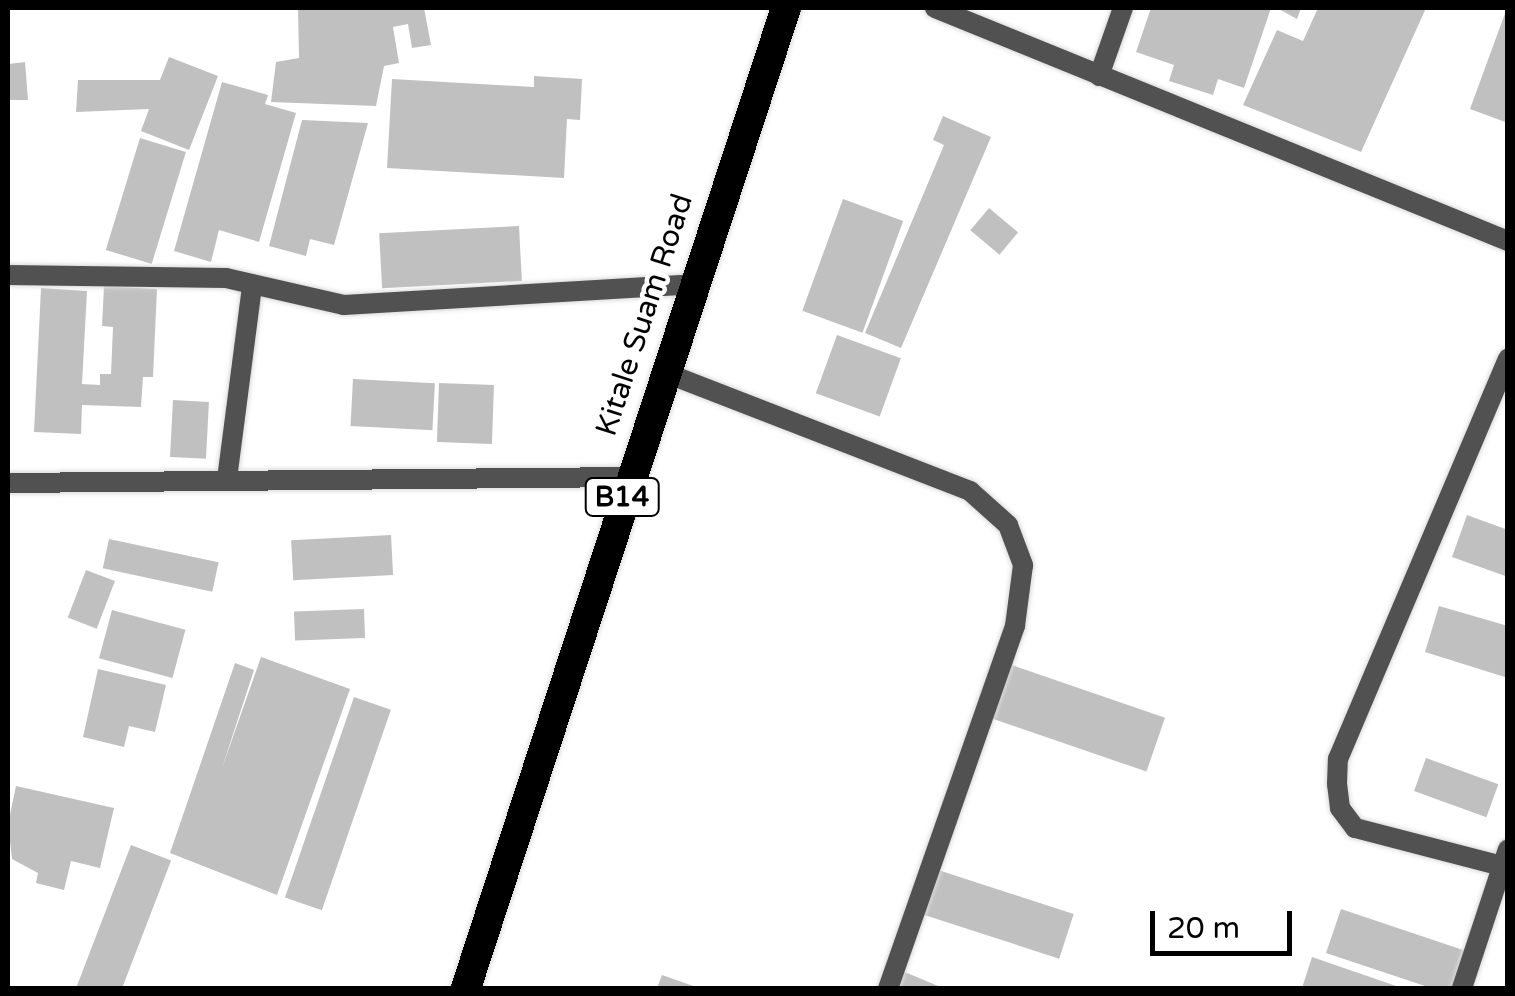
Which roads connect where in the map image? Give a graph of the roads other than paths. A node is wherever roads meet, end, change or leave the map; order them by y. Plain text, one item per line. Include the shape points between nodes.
1 (786, 8) edge
2 (934, 8) edge
3 (1123, 8) edge
4 (1099, 76) junction
5 (1508, 241) edge
6 (8, 275) edge
7 (693, 284) junction
8 (252, 287) junction
9 (1508, 359) edge
10 (666, 373) junction
11 (628, 476) junction
12 (226, 478) junction
13 (8, 483) edge
14 (1505, 857) edge
15 (466, 988) edge
16 (888, 988) edge
17 (1462, 988) edge

1 - 7 highway, Kitale Suam Road / B14
2 - 4 street
3 - 4 street
4 - 5 street
6 - 8 street via 226,278
7 - 8 street via 344,304 303,291
7 - 10 highway, Kitale Suam Road / B14
8 - 12 street
9 - 14 street via 1338,759 1337,784 1340,808 1355,828
10 - 11 highway, Kitale Suam Road / B14
10 - 16 street via 970,490 1008,524 1024,565 1015,626
11 - 12 street
11 - 15 highway, Kitale Suam Road / B14 via 578,654
12 - 13 street
14 - 17 street

